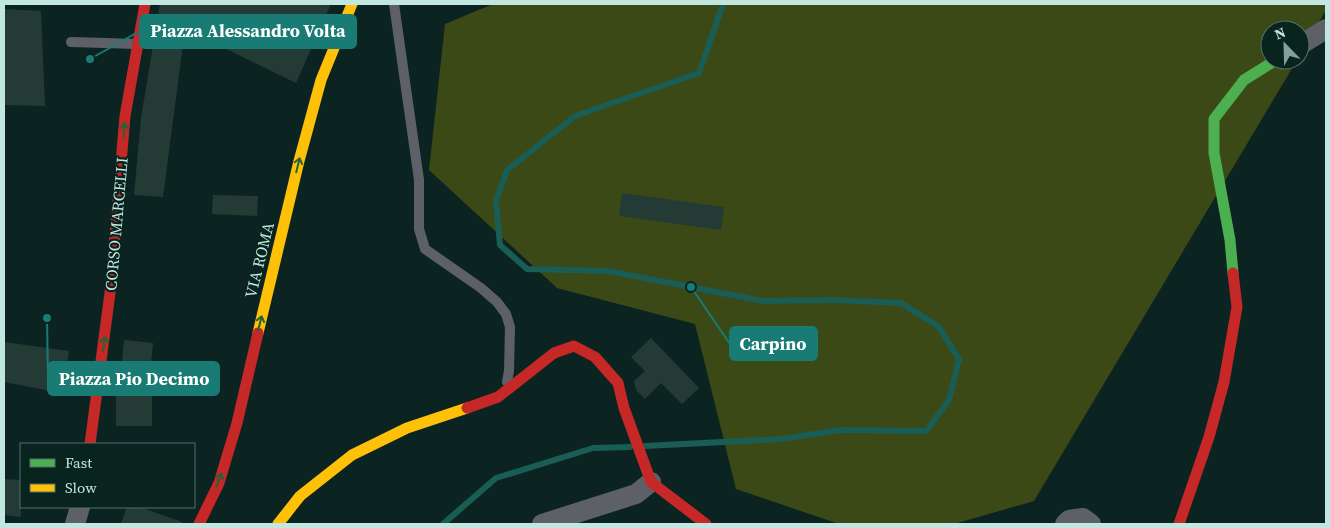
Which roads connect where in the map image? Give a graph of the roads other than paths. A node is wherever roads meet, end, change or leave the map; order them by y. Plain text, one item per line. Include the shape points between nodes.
1 (145, 4) edge
2 (352, 4) edge
3 (394, 4) edge
4 (1326, 29) edge
5 (1310, 39) edge
6 (71, 42) dead end
7 (139, 44) junction
8 (1260, 70) edge
9 (505, 391) junction
10 (90, 443) edge
11 (649, 477) junction
12 (80, 508) edge
13 (76, 524) edge
14 (199, 524) edge
15 (278, 524) edge
16 (542, 524) edge
17 (706, 524) edge
18 (1064, 524) edge
19 (1091, 524) edge
20 (1179, 524) edge

1 - 7 street, CORSO MARCELLI
14 -> 2 street, VIA ROMA via 219,483 237,423 321,80
3 - 9 lane via 419,180 418,230 425,249 481,288 506,314 510,327 509,372
4 - 5 street
6 - 7 lane
10 -> 7 street, CORSO MARCELLI via 110,293 125,116
8 - 20 street via 1244,80 1214,119 1214,153 1230,240 1237,307 1209,437
9 - 11 street via 554,353 574,346 595,356 618,383
9 - 15 street via 498,397 407,428 352,455 300,496
11 - 16 street via 636,494
11 - 17 street
12 - 13 street
18 - 19 street via 1083,518

